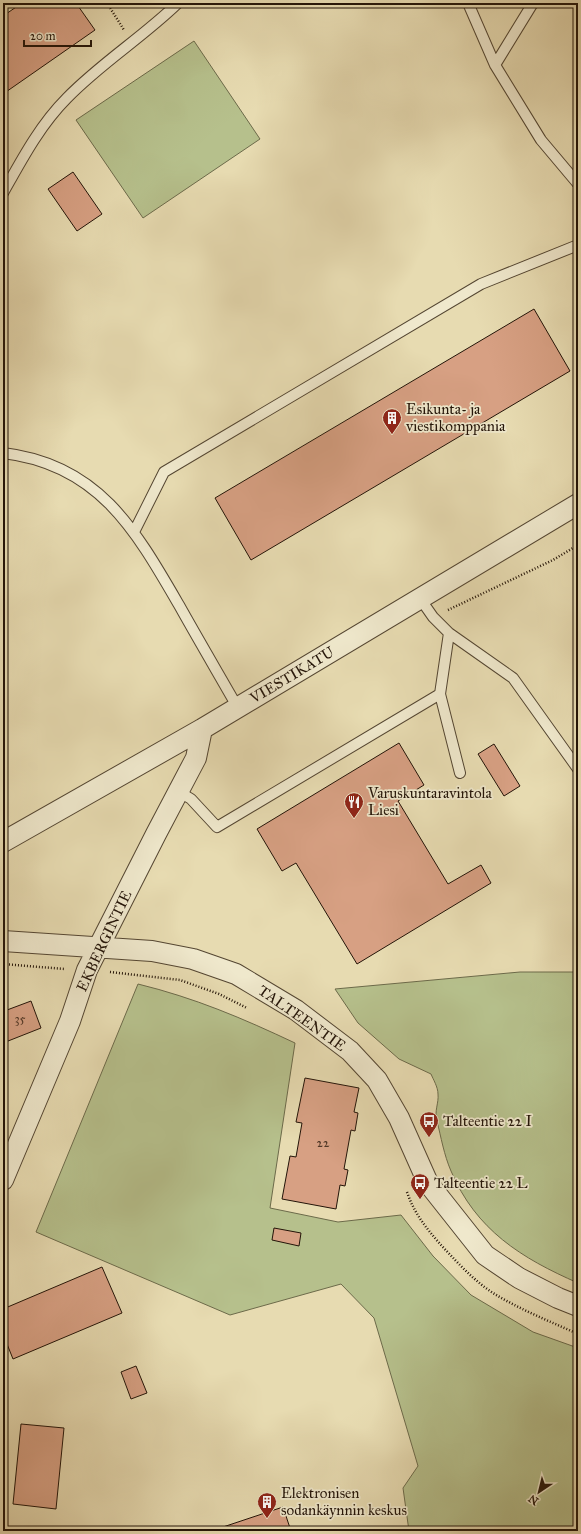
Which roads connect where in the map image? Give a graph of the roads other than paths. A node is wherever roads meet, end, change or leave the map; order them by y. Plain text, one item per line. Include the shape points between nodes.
1 (178, 3) edge
2 (468, 3) edge
3 (533, 3) edge
4 (495, 65) junction
5 (578, 183) edge
6 (3, 193) edge
7 (578, 245) edge
8 (3, 453) edge
9 (578, 504) edge
10 (134, 532) junction
11 (419, 597) junction
12 (449, 633) junction
13 (440, 694) junction
14 (238, 708) junction
15 (202, 729) junction
16 (578, 769) edge
17 (460, 773) dead end
18 (178, 791) junction
19 (3, 842) edge
20 (3, 941) edge
21 (99, 949) junction
22 (3, 1180) edge
23 (578, 1306) edge

1 - 6 lane via 83,82 46,122
2 - 4 lane
3 - 4 lane
4 - 5 lane via 546,148
7 - 10 lane via 482,284 164,472
8 - 10 lane via 43,460 76,476 106,500
9 - 11 street, VIESTIKATU
10 - 14 lane
11 - 12 lane
11 - 14 street, VIESTIKATU
12 - 13 lane
12 - 16 lane via 513,678
13 - 17 lane
13 - 18 lane via 217,827 191,799
14 - 15 street, VIESTIKATU
15 - 18 street, EKBERGINTIE via 196,758
15 - 19 street, VIESTIKATU
18 - 21 street, EKBERGINTIE
20 - 21 street, TALTEENTIE
21 - 22 street, EKBERGINTIE via 88,970 70,1021
21 - 23 street, TALTEENTIE via 152,951 193,959 236,974 296,1010 350,1051 377,1080 399,1118 428,1183 485,1255 519,1278

